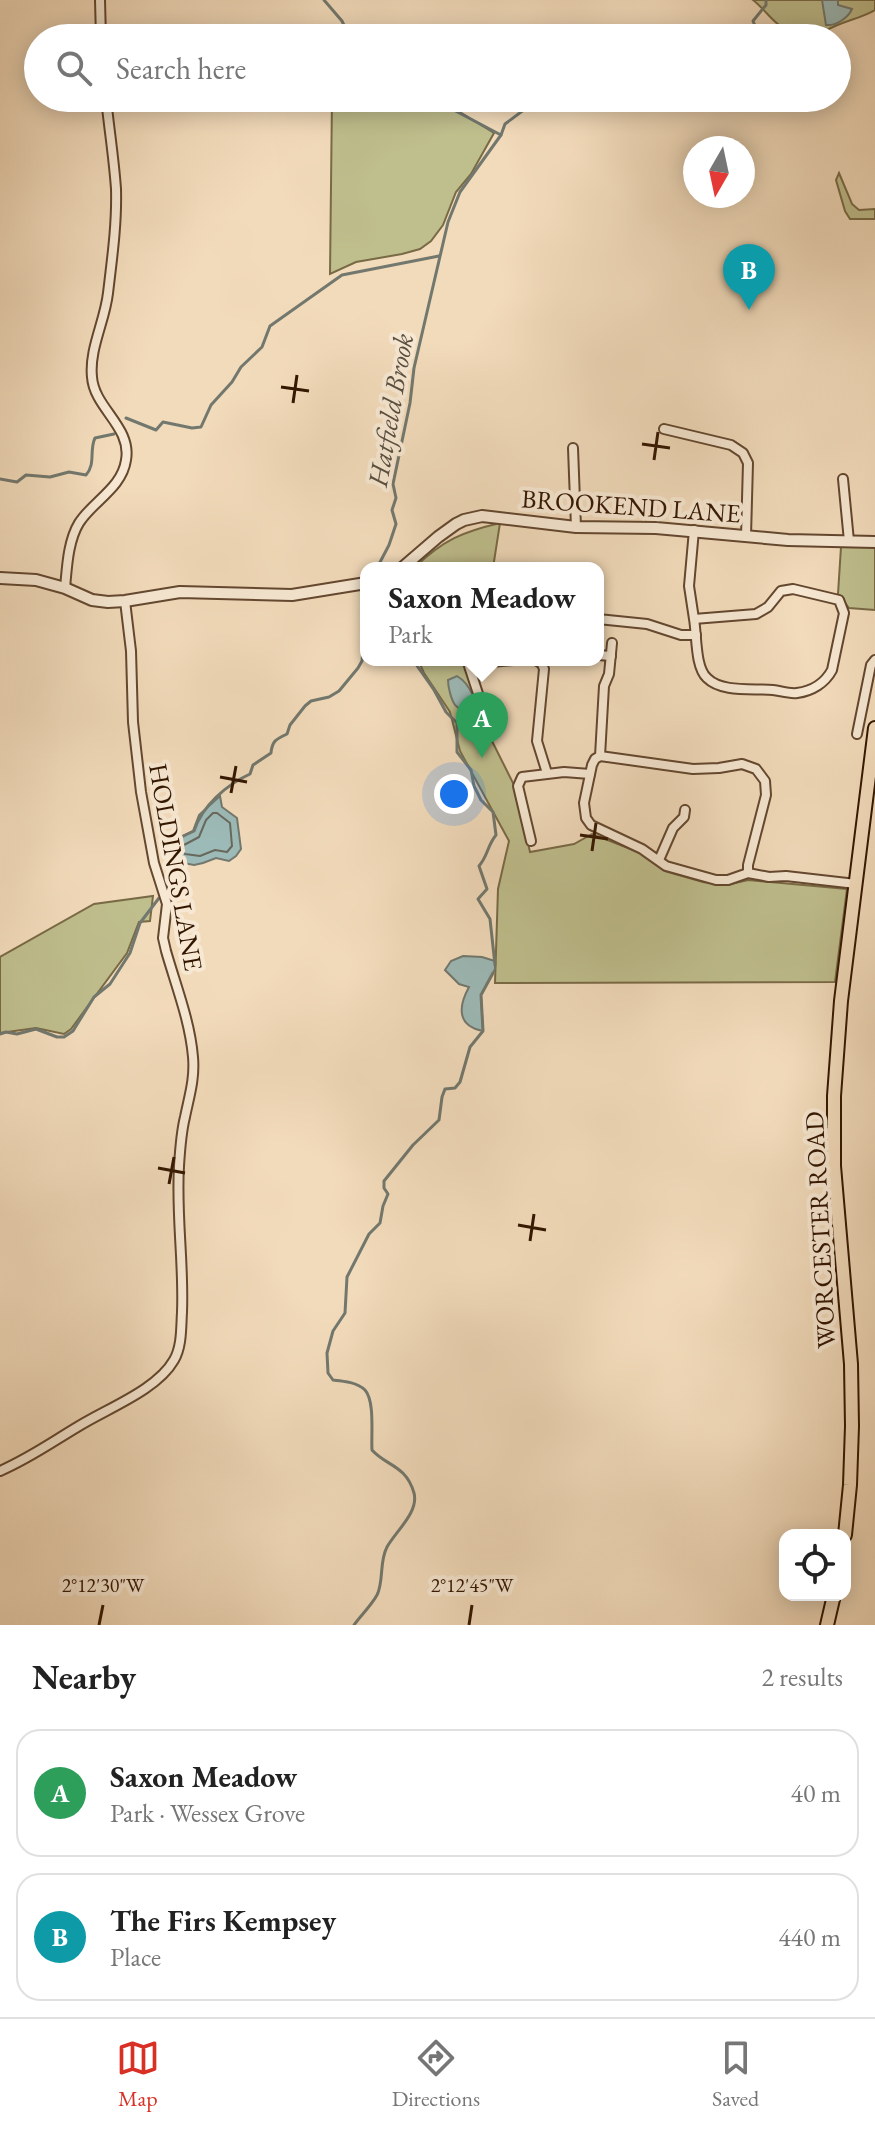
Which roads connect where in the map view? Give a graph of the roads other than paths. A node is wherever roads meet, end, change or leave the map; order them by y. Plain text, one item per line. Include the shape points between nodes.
1 (100, 0) edge
2 (101, 24) edge
3 (108, 112) edge
4 (664, 429) dead end
5 (573, 448) dead end
6 (843, 479) dead end
7 (576, 527) junction
8 (694, 530) junction
9 (746, 536) junction
10 (849, 541) junction
11 (875, 542) edge
12 (409, 562) edge
13 (0, 578) edge
14 (360, 584) edge
15 (65, 588) junction
16 (125, 601) junction
17 (694, 619) junction
18 (604, 620) edge
19 (696, 635) junction
20 (612, 643) dead end
21 (604, 655) edge
22 (611, 656) junction
23 (875, 660) edge
24 (469, 666) edge
25 (543, 666) edge
26 (488, 724) dead end
27 (875, 728) edge
28 (857, 734) dead end
29 (600, 756) junction
30 (547, 773) junction
31 (590, 774) junction
32 (872, 781) edge
33 (685, 810) dead end
34 (531, 841) dead end
35 (659, 860) junction
36 (748, 873) junction
37 (856, 884) junction
38 (0, 1471) edge
39 (846, 1529) edge
40 (833, 1601) edge
41 (827, 1625) edge

1 - 2 street
3 - 15 street via 115,219 108,298 91,375 124,438 127,456 120,477 77,527
4 - 9 street via 731,445 743,453 748,463
5 - 7 street
6 - 10 street
7 - 8 street, BROOKEND LANE
7 - 12 street, BROOKEND LANE via 472,517
8 - 9 street, BROOKEND LANE
8 - 17 street via 689,586
9 - 10 street, BROOKEND LANE
10 - 11 street, BROOKEND LANE
13 - 15 street
14 - 16 street via 292,595 180,592
15 - 16 street via 92,600
16 - 38 street, HOLDINGS LANE via 141,792 167,904 163,938 193,1057 179,1169 181,1337 174,1359 149,1386
17 - 19 street
17 - 19 street via 756,614 781,591 793,589 839,600 844,613 828,678 795,693 709,681 700,670
18 - 19 street
20 - 22 street
21 - 22 street
22 - 29 street
23 - 28 street
24 - 26 street
25 - 30 street via 537,741
27 - 32 main road, WORCESTER ROAD
29 - 31 street
29 - 36 street via 693,769 742,764 756,769 765,781 766,795
30 - 31 street
30 - 34 street via 526,775 518,784
31 - 35 street via 584,810 591,825
32 - 37 main road, WORCESTER ROAD
33 - 35 street
35 - 36 street via 716,880
36 - 37 street
37 - 39 main road, WORCESTER ROAD via 834,1096 834,1166 851,1364
40 - 41 main road

